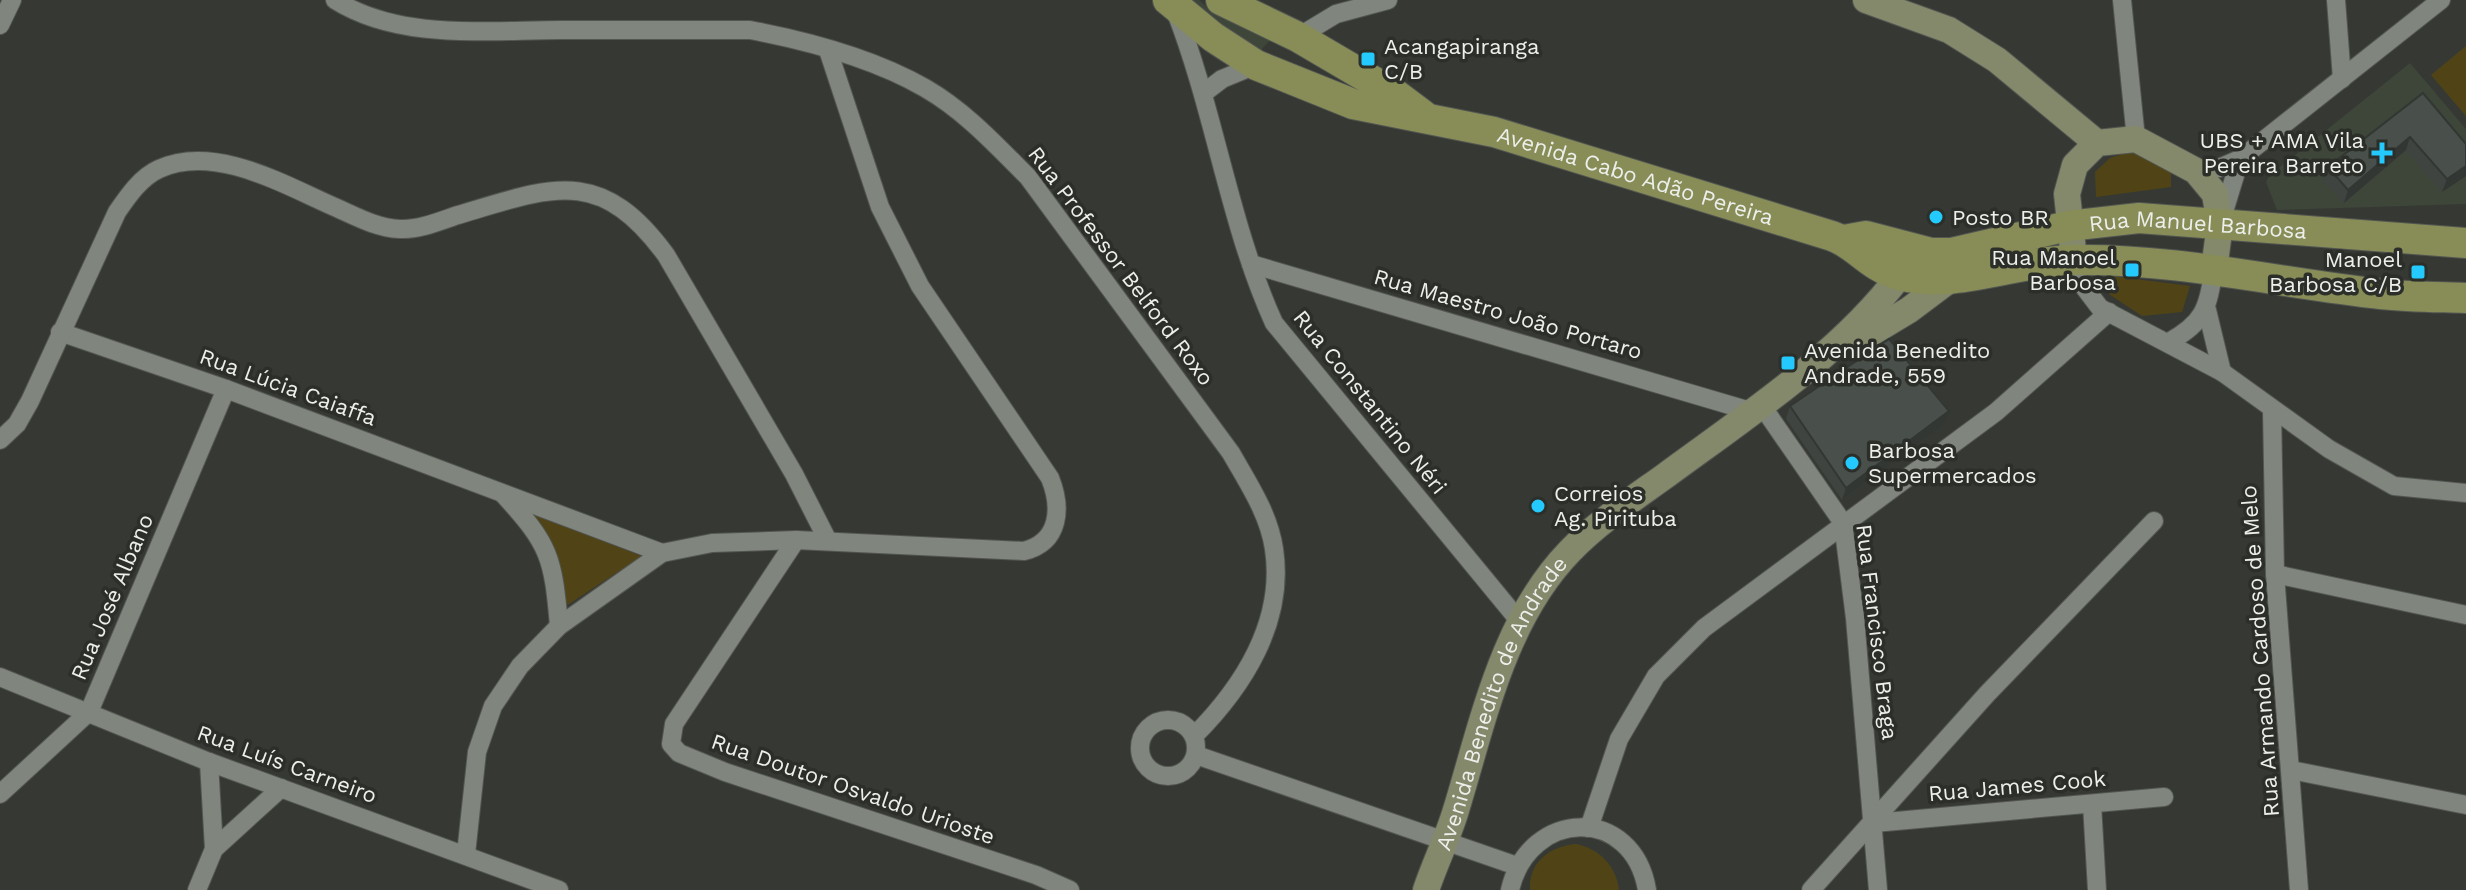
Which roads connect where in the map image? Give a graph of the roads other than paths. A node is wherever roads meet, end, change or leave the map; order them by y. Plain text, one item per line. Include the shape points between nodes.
1 (12, 0) edge
2 (335, 0) edge
3 (1221, 0) edge
4 (1262, 0) edge
5 (1388, 0) edge
6 (1866, 0) edge
7 (2122, 0) edge
8 (2336, 0) edge
9 (2441, 0) edge
10 (1171, 1) edge
11 (0, 25) edge
12 (1288, 31) junction
13 (828, 50) junction
14 (1256, 65) junction
15 (2342, 79) junction
16 (1205, 92) junction
17 (1425, 116) junction
18 (2136, 139) junction
19 (2097, 143) junction
20 (2240, 159) junction
21 (2196, 171) junction
22 (2220, 224) junction
23 (2068, 226) junction
24 (1844, 240) junction
25 (2466, 243) edge
26 (1931, 253) junction
27 (2074, 260) junction
28 (1251, 264) junction
29 (2214, 270) junction
30 (1900, 275) junction
31 (1949, 280) junction
32 (2466, 298) edge
33 (2207, 310) junction
34 (2109, 312) junction
35 (60, 332) junction
36 (2169, 342) junction
37 (1826, 355) junction
38 (2222, 372) junction
39 (226, 389) junction
40 (1755, 407) junction
41 (2272, 410) junction
42 (0, 440) edge
43 (499, 490) junction
44 (2466, 493) edge
45 (2154, 521) dead end
46 (1843, 523) junction
47 (796, 540) junction
48 (828, 541) junction
49 (662, 553) junction
50 (2275, 574) junction
51 (2466, 615) edge
52 (1521, 623) junction
53 (559, 626) junction
54 (0, 677) edge
55 (89, 712) junction
56 (209, 762) junction
57 (2291, 770) junction
58 (281, 788) junction
59 (0, 794) edge
60 (2164, 797) dead end
61 (2092, 804) junction
62 (2466, 805) edge
63 (1874, 823) junction
64 (1589, 828) junction
65 (1443, 843) junction
66 (214, 849) junction
67 (466, 854) junction
68 (1517, 866) junction
69 (197, 890) edge
70 (559, 890) edge
71 (1070, 890) edge
72 (1426, 890) edge
73 (1510, 890) edge
74 (1647, 890) edge
75 (1811, 890) edge
76 (1878, 890) edge
77 (2097, 890) edge
78 (2299, 890) edge

1 - 11 street
2 - 13 street, Rua Professor Belford Roxo via 390,23 443,30 750,30
3 - 12 main road, Avenida Cabo Adão Pereira
4 - 12 street
5 - 12 street
6 - 19 main road via 1949,30 1997,60
7 - 18 street
8 - 15 street
9 - 15 street
10 - 14 main road, Avenida Cabo Adão Pereira
10 - 16 street, Rua Constantino Néri
12 - 14 main road via 1281,56
12 - 17 main road, Avenida Cabo Adão Pereira
13 - 48 street via 880,207 920,286 1050,478 1058,511 1048,539 1024,551
13 - 65 street, Rua Professor Belford Roxo via 925,88 989,137 1028,177 1231,453 1259,501 1274,549 1275,592 1266,629 1247,673 1195,745
14 - 16 street
14 - 17 main road, Avenida Cabo Adão Pereira via 1353,104
15 - 20 street
16 - 28 street, Rua Constantino Néri
17 - 24 main road, Avenida Cabo Adão Pereira via 1494,132
18 - 19 main road
18 - 21 main road
19 - 23 main road via 2075,165 2068,181
20 - 21 street
20 - 22 street
21 - 22 main road via 2215,194
22 - 23 main road, Rua Manuel Barbosa via 2139,218
22 - 25 main road, Rua Manuel Barbosa
22 - 29 main road
23 - 26 main road, Rua Manuel Barbosa via 1975,250
23 - 27 main road
24 - 26 main road, Avenida Cabo Adão Pereira via 1866,236
24 - 30 main road, Avenida Cabo Adão Pereira via 1866,261
26 - 30 main road
27 - 29 main road, Rua Manuel Barbosa
27 - 31 main road, Rua Manuel Barbosa
27 - 34 street via 2084,290
28 - 40 street, Rua Maestro João Portaro
28 - 52 street, Rua Constantino Néri via 1274,323 1293,350
29 - 32 main road, Rua Manuel Barbosa via 2382,294
29 - 33 street
30 - 31 main road, Avenida Cabo Adão Pereira
30 - 37 main road, Avenida Benedito de Andrade via 1870,314
31 - 37 main road, Avenida Benedito de Andrade via 1872,334
33 - 36 street via 2192,328
33 - 38 street
34 - 36 street
34 - 46 street via 1996,412
35 - 39 street, Rua Lúcia Caiaffa
35 - 42 street via 30,401
35 - 48 street via 117,212 156,170 179,162 210,161 261,175 372,223 401,229 538,191 572,188 603,197 647,228 794,474
36 - 38 street
37 - 40 main road, Avenida Benedito de Andrade
38 - 41 street
39 - 43 street, Rua Lúcia Caiaffa
39 - 55 street, Rua José Albano
40 - 46 street, Rua Francisco Braga
40 - 52 main road, Avenida Benedito de Andrade via 1570,551
41 - 44 street via 2394,486
41 - 50 street, Rua Armando Cardoso de Melo
43 - 49 street, Rua Lúcia Caiaffa
43 - 53 street, Rua Lúcia Caiaffa via 549,551
45 - 63 street via 1987,694
46 - 63 street, Rua Francisco Braga
46 - 64 street via 1704,628 1656,676 1619,739
47 - 48 street
47 - 49 street via 712,543
47 - 71 street, Rua Doutor Osvaldo Urioste via 674,724 671,744 679,753 725,772
49 - 53 street
50 - 51 street
50 - 57 street, Rua Armando Cardoso de Melo
52 - 65 main road, Avenida Benedito de Andrade via 1488,700
53 - 67 street via 520,666 493,706 477,752
54 - 55 street, Rua Luís Carneiro
55 - 56 street, Rua Luís Carneiro
55 - 59 street, Rua José Albano
56 - 58 street, Rua Luís Carneiro
56 - 66 street
57 - 62 street
57 - 78 street, Rua Armando Cardoso de Melo
58 - 66 street
58 - 67 street, Rua Luís Carneiro
60 - 61 street, Rua James Cook
61 - 63 street, Rua James Cook
61 - 77 street
63 - 75 street
63 - 76 street, Rua Francisco Braga
64 - 68 street via 1546,835
64 - 74 street via 1625,844 1637,858
65 - 68 street
65 - 72 main road, Avenida Benedito de Andrade
66 - 69 street
67 - 70 street, Rua Luís Carneiro
68 - 73 street

